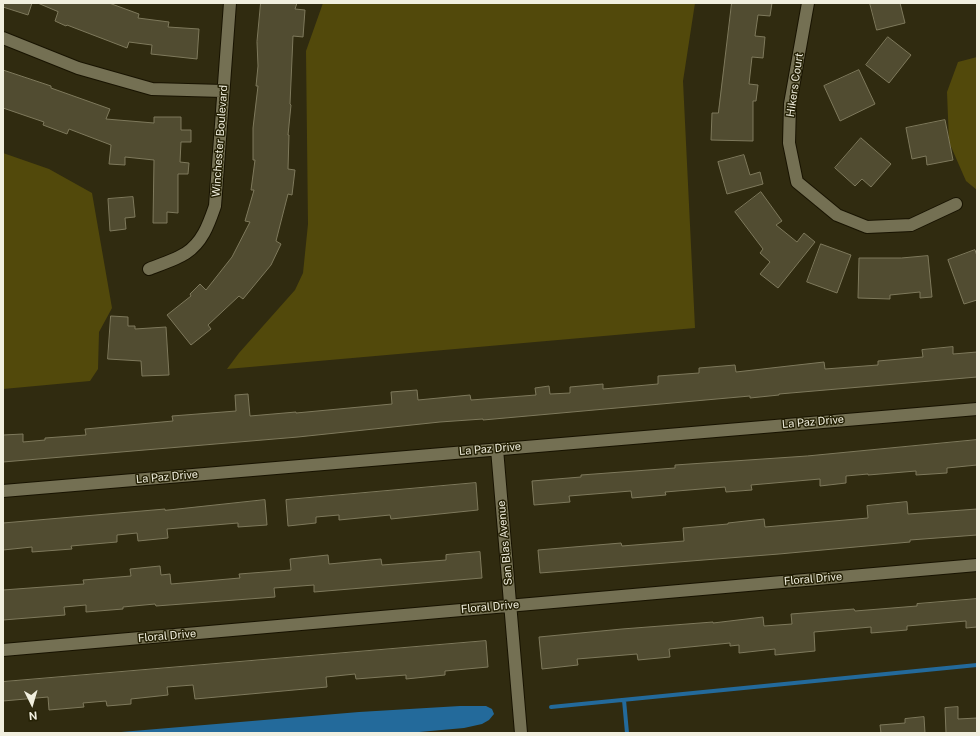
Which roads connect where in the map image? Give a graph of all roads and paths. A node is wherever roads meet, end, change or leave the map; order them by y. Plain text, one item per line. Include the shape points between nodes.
1 (230, 3) edge
2 (808, 3) edge
3 (3, 38) edge
4 (223, 91) junction
5 (956, 204) dead end
6 (149, 269) dead end
7 (977, 409) edge
8 (497, 449) junction
9 (3, 491) edge
10 (977, 565) edge
11 (510, 605) junction
12 (3, 650) edge
13 (521, 733) edge

1 - 4 street, Winchester Boulevard
2 - 5 street, Hikers Court via 790,104 789,144 797,182 837,216 867,227 911,225
3 - 4 street via 78,68 152,89
4 - 6 street, Winchester Boulevard via 218,185 215,206 207,229 186,254
7 - 8 street, La Paz Drive
8 - 9 street, La Paz Drive
8 - 11 street, San Blas Avenue
10 - 11 street, Floral Drive
11 - 12 street, Floral Drive
11 - 13 street, San Blas Avenue

